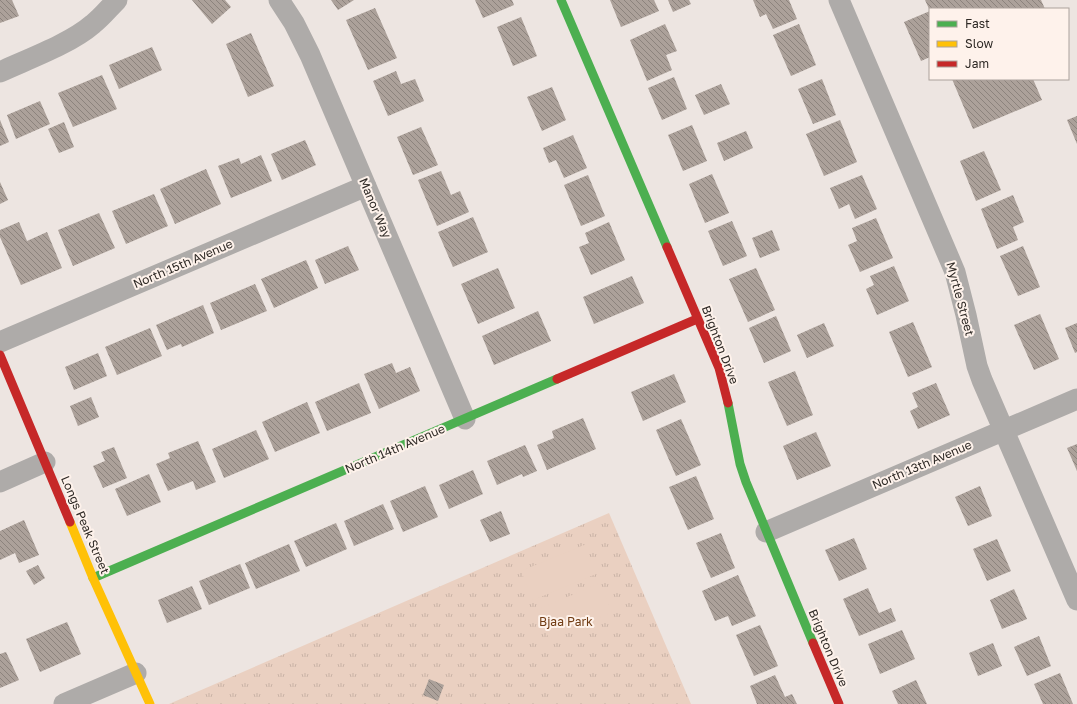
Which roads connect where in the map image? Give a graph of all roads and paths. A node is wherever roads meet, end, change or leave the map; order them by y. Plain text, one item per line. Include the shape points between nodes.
1 (116, 0) edge
2 (279, 0) edge
3 (561, 0) edge
4 (839, 0) edge
5 (0, 72) edge
6 (366, 186) junction
7 (697, 319) junction
8 (0, 342) edge
9 (0, 355) edge
10 (1077, 399) edge
11 (465, 419) junction
12 (1003, 430) junction
13 (45, 462) junction
14 (0, 482) edge
15 (766, 532) junction
16 (94, 578) junction
17 (1077, 600) edge
18 (136, 674) junction
19 (64, 704) edge
20 (150, 704) edge
21 (839, 704) edge

1 - 5 street via 80,34
2 - 6 street, Manor Way via 310,55
3 - 7 street, Brighton Drive
4 - 12 street, Myrtle Street via 955,272 977,366
6 - 8 street, North 15th Avenue
6 - 11 street, Manor Way
7 - 11 street, North 14th Avenue
7 - 15 street, Brighton Drive via 723,381 740,464
9 - 13 street, Longs Peak Street
10 - 12 street, North 13th Avenue
11 - 16 street, North 14th Avenue
12 - 15 street, North 13th Avenue
12 - 17 street, Myrtle Street
13 - 14 street
13 - 16 street, Longs Peak Street
15 - 21 street, Brighton Drive
16 - 18 street, Longs Peak Street
18 - 19 street
18 - 20 street, Longs Peak Street

